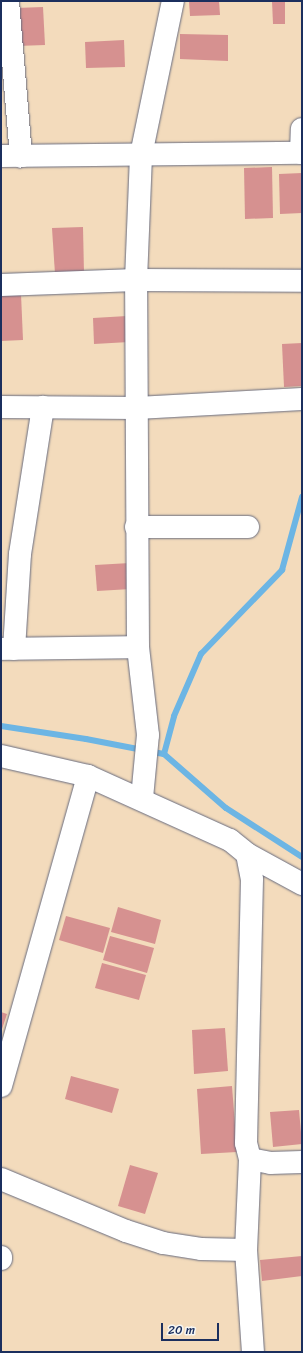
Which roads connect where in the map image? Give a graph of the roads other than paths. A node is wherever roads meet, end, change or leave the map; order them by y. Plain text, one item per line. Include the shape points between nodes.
1 (8, 1) edge
2 (173, 1) edge
3 (302, 128) edge
4 (301, 153) edge
5 (141, 155) junction
6 (11, 156) edge
7 (136, 280) junction
8 (302, 281) edge
9 (1, 285) edge
10 (302, 399) edge
11 (1, 407) edge
12 (43, 407) junction
13 (137, 408) junction
14 (136, 527) junction
15 (248, 527) dead end
16 (138, 647) junction
17 (7, 649) edge
18 (1, 756) edge
19 (88, 776) junction
20 (142, 798) junction
21 (247, 854) junction
22 (302, 884) edge
23 (1, 1086) edge
24 (250, 1160) junction
25 (302, 1162) edge
26 (1, 1179) edge
27 (246, 1250) junction
28 (253, 1352) edge

1 - 6 street
2 - 5 street
3 - 4 street
4 - 5 street
5 - 6 street
5 - 7 street
7 - 8 street
7 - 9 street
7 - 13 street
10 - 13 street
11 - 12 street
12 - 13 street
12 - 17 street
13 - 14 street
14 - 15 street
14 - 16 street
16 - 17 street
16 - 20 street via 148,735
18 - 19 street
19 - 20 street
19 - 23 street
20 - 21 street via 230,840
21 - 22 street
21 - 24 street via 252,879 246,1143
24 - 25 street via 270,1163
24 - 27 street
26 - 27 street via 126,1231 163,1243 201,1249
27 - 28 street

